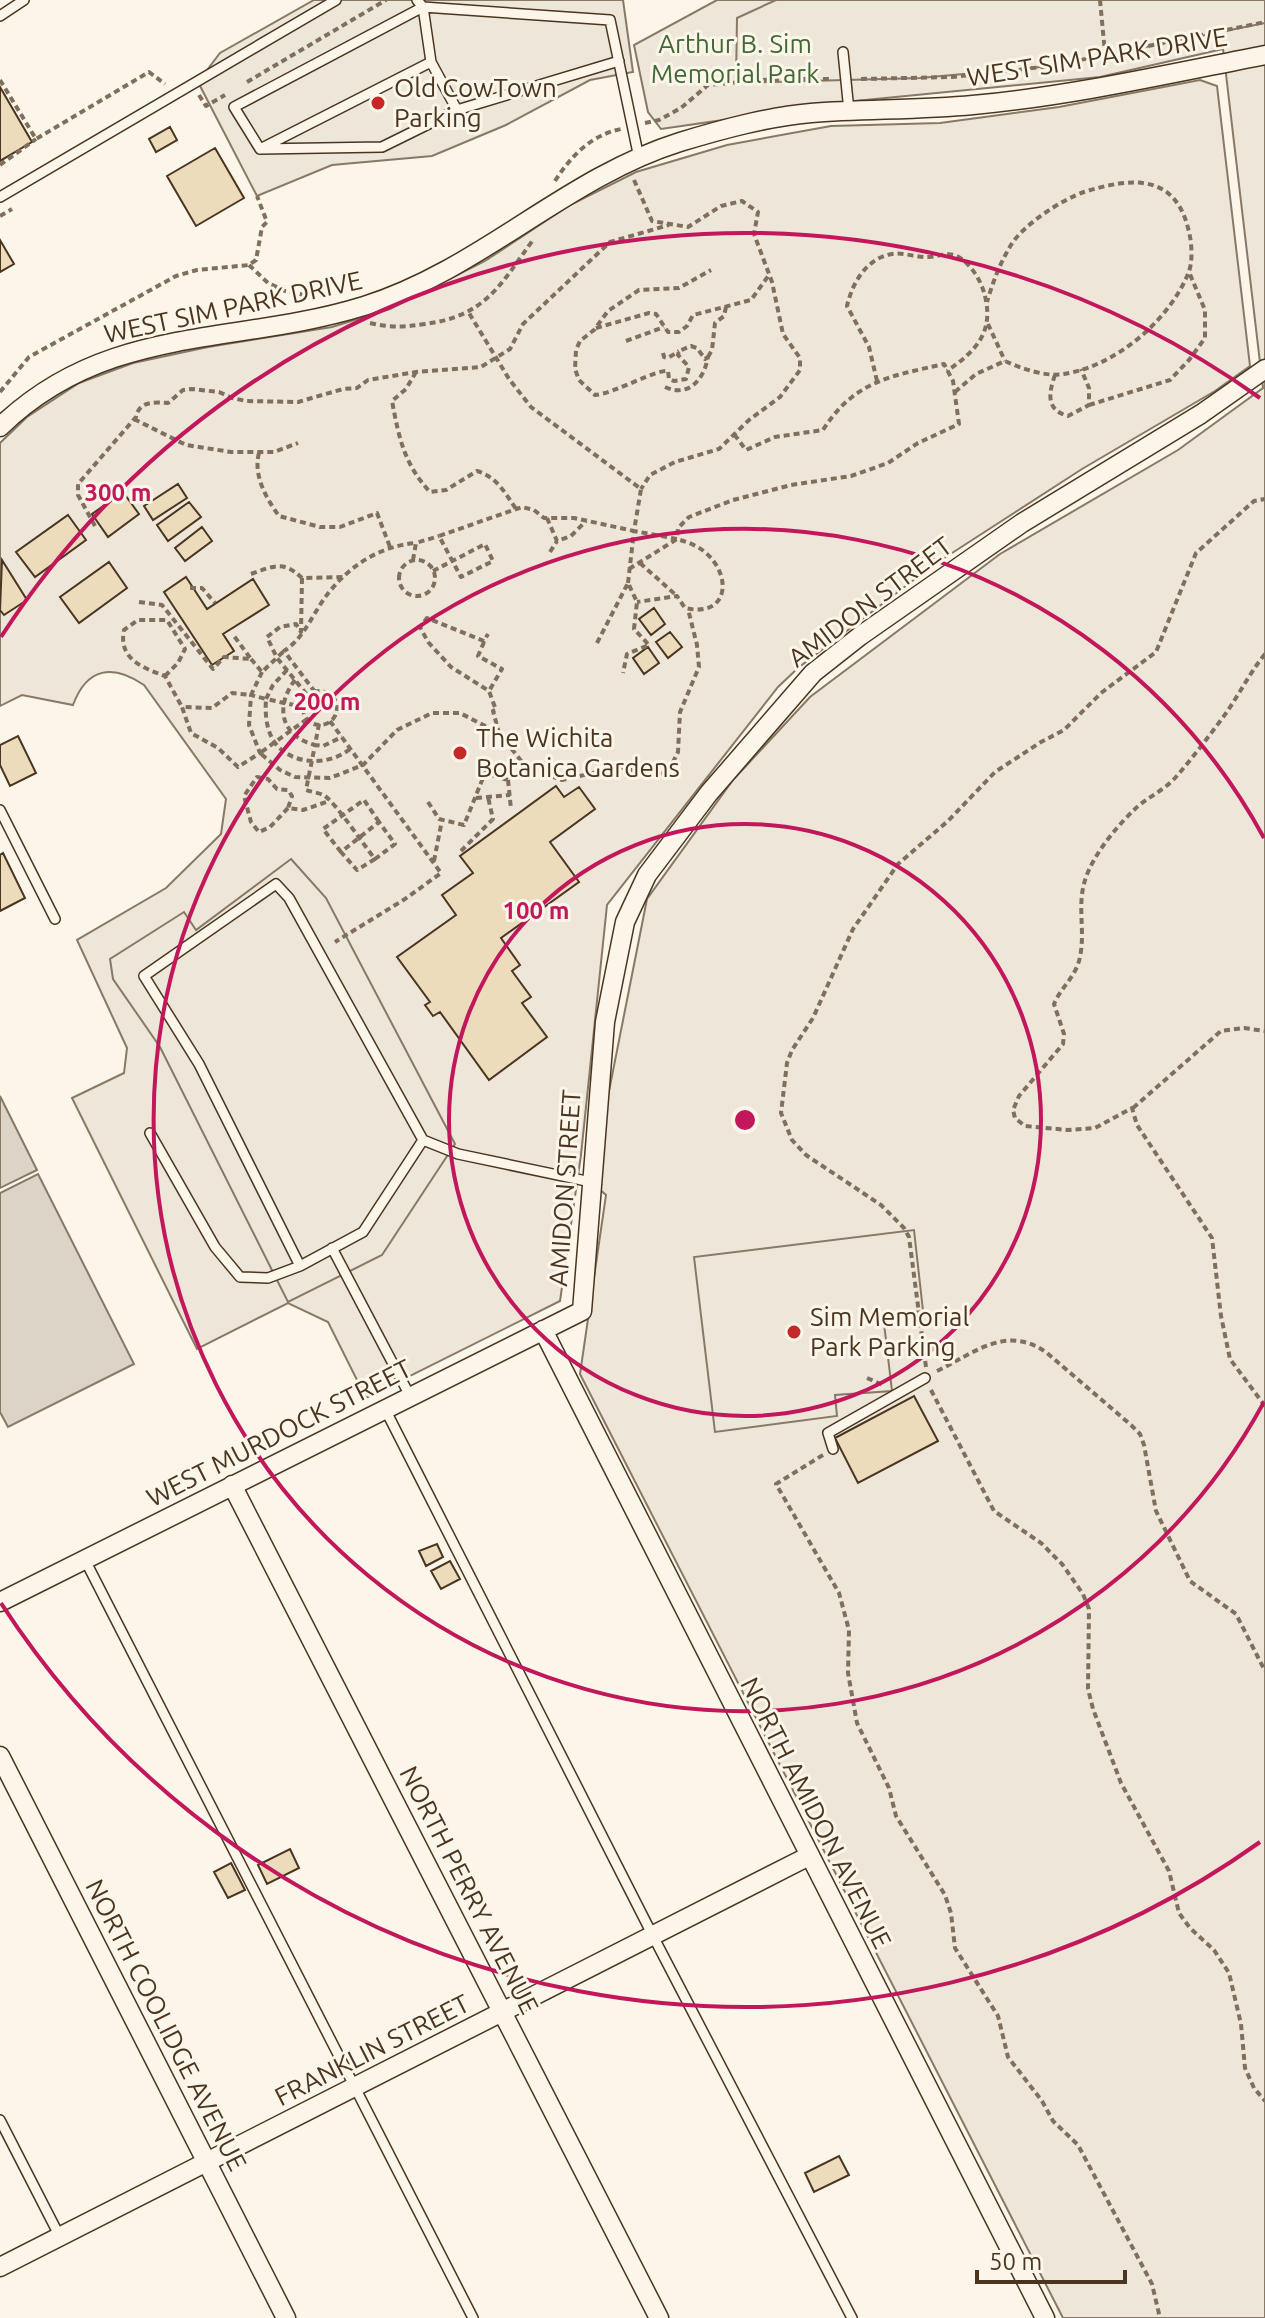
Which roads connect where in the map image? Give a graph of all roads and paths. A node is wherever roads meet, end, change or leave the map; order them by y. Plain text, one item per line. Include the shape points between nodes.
1 (24, 0) edge
2 (336, 0) edge
3 (1100, 0) edge
4 (420, 4) edge
5 (0, 16) edge
6 (1265, 22) edge
7 (843, 52) dead end
8 (1105, 54) junction
9 (1265, 55) edge
10 (619, 61) junction
11 (431, 62) junction
12 (846, 79) junction
13 (457, 110) junction
14 (849, 111) junction
15 (632, 126) junction
16 (36, 139) dead end
17 (260, 149) junction
18 (0, 165) edge
19 (635, 166) junction
20 (257, 196) dead end
21 (565, 196) junction
22 (0, 197) edge
23 (669, 225) junction
24 (541, 229) dead end
25 (249, 265) junction
26 (711, 270) dead end
27 (1189, 272) junction
28 (769, 275) junction
29 (987, 302) junction
30 (726, 307) junction
31 (469, 313) junction
32 (328, 315) junction
33 (368, 323) dead end
34 (987, 323) junction
35 (664, 327) junction
36 (595, 328) junction
37 (626, 341) dead end
38 (679, 351) junction
39 (663, 353) dead end
40 (496, 356) junction
41 (708, 357) junction
42 (1005, 361) junction
43 (1081, 369) junction
44 (1265, 369) edge
45 (947, 371) junction
46 (416, 372) junction
47 (1056, 374) junction
48 (877, 381) junction
49 (665, 387) dead end
50 (0, 392) edge
51 (955, 392) junction
52 (1089, 405) junction
53 (134, 419) junction
54 (0, 427) edge
55 (734, 434) junction
56 (298, 443) dead end
57 (259, 453) junction
58 (641, 489) junction
59 (1265, 499) edge
60 (516, 509) junction
61 (547, 518) junction
62 (586, 520) junction
63 (95, 526) dead end
64 (634, 531) junction
65 (439, 536) junction
66 (677, 539) junction
67 (557, 541) junction
68 (416, 543) junction
69 (390, 547) junction
70 (550, 552) dead end
71 (412, 561) junction
72 (453, 562) junction
73 (639, 562) junction
74 (629, 569) junction
75 (433, 571) junction
76 (251, 574) dead end
77 (345, 577) junction
78 (302, 578) junction
79 (628, 583) junction
80 (190, 588) dead end
81 (677, 596) junction
82 (139, 602) dead end
83 (637, 602) junction
84 (215, 603) dead end
85 (688, 609) junction
86 (301, 632) junction
87 (488, 634) dead end
88 (234, 636) dead end
89 (484, 641) junction
90 (597, 643) dead end
91 (284, 651) junction
92 (1265, 654) edge
93 (277, 658) junction
94 (251, 659) junction
95 (287, 670) junction
96 (262, 672) junction
97 (623, 673) dead end
98 (165, 676) junction
99 (295, 680) junction
100 (489, 691) junction
101 (315, 692) junction
102 (251, 695) junction
103 (308, 696) junction
104 (266, 699) junction
105 (283, 703) junction
106 (182, 707) junction
107 (303, 707) junction
108 (307, 719) junction
109 (330, 721) junction
110 (320, 724) junction
111 (290, 731) junction
112 (499, 733) junction
113 (342, 737) junction
114 (275, 742) junction
115 (315, 745) junction
116 (350, 749) junction
117 (260, 753) junction
118 (312, 761) junction
119 (363, 765) junction
120 (526, 767) junction
121 (308, 779) junction
122 (508, 780) junction
123 (510, 795) junction
124 (488, 797) junction
125 (475, 799) junction
126 (329, 801) junction
127 (428, 802) dead end
128 (288, 808) junction
129 (511, 809) dead end
130 (0, 810) edge
131 (341, 816) junction
132 (442, 820) junction
133 (379, 822) junction
134 (359, 839) junction
135 (461, 851) dead end
136 (341, 852) junction
137 (375, 859) junction
138 (434, 861) junction
139 (55, 919) dead end
140 (335, 942) dead end
141 (1265, 1031) edge
142 (1132, 1108) junction
143 (150, 1133) dead end
144 (423, 1140) junction
145 (591, 1182) junction
146 (332, 1248) junction
147 (300, 1266) junction
148 (582, 1311) joint
149 (543, 1330) junction
150 (925, 1378) junction
151 (410, 1396) junction
152 (1265, 1406) edge
153 (385, 1409) junction
154 (833, 1449) joint
155 (232, 1485) junction
156 (85, 1560) junction
157 (0, 1602) edge
158 (1265, 1671) edge
159 (0, 1756) edge
160 (809, 1856) junction
161 (653, 1936) junction
162 (503, 2012) junction
163 (355, 2087) junction
164 (1265, 2101) edge
165 (0, 2120) edge
166 (207, 2162) junction
167 (60, 2237) junction
168 (0, 2267) edge
169 (286, 2318) edge
170 (473, 2318) edge
171 (659, 2318) edge
172 (852, 2318) edge
173 (1045, 2318) edge
174 (1160, 2318) edge

1 - 5 lane
2 - 22 lane
3 - 8 path
4 - 10 lane via 610,20
4 - 11 lane
4 - 17 lane via 234,107
6 - 8 path
7 - 12 lane
8 - 12 path via 952,77
9 - 14 street, WEST SIM PARK DRIVE via 1034,99
10 - 13 lane
10 - 15 lane
11 - 13 lane
11 - 17 lane
12 - 14 lane
12 - 15 path via 708,85 659,120
13 - 17 lane via 382,147
14 - 19 street, WEST SIM PARK DRIVE via 759,121 676,143
15 - 19 lane
15 - 21 path via 603,132 565,166 555,182
16 - 18 path
19 - 21 street, WEST SIM PARK DRIVE
19 - 23 path via 652,221
20 - 25 path via 267,222 256,260
21 - 32 street, WEST SIM PARK DRIVE via 437,277 375,303
23 - 28 path via 688,227 721,206 742,201 758,212 754,234
23 - 40 path via 610,242 523,324 510,349
24 - 31 path via 487,300
25 - 32 path via 268,283 322,300
25 - 50 path via 176,276 29,357
26 - 36 path via 679,288 639,290 608,311
27 - 29 path via 1191,241 1184,210 1164,188 1134,182 1067,198 1036,221 1012,242
27 - 43 path via 1166,310 1135,344
27 - 52 path via 1205,310 1205,338 1189,360 1170,380
28 - 30 path via 751,300
28 - 55 path via 783,334 800,358 800,370 780,397
29 - 34 path
29 - 48 path via 982,283 962,259 945,252 930,257 892,254 869,266 852,285 847,306 869,347
30 - 35 path via 693,315 679,332
30 - 41 path via 715,323
31 - 33 path via 395,328
31 - 40 path
32 - 54 street, WEST SIM PARK DRIVE via 124,353 72,375
34 - 42 path
34 - 45 path via 982,340
35 - 36 path via 656,314 649,313
35 - 37 path
36 - 38 path via 580,341 575,369 595,395 659,371 668,371 674,381 686,379 689,367
38 - 39 path via 668,358
38 - 41 path via 691,346
40 - 46 path via 481,367
40 - 58 path via 531,407
41 - 49 path via 700,381 678,391
42 - 47 path
42 - 51 path via 976,374
43 - 47 path
43 - 52 path
44 - 145 street, AMIDON STREET via 1022,523 860,636 813,673 709,793 647,875 625,922 605,1022
45 - 48 path via 944,364
45 - 51 path
46 - 53 path via 368,380 357,388 298,402 246,401 219,392 183,390 168,403 144,404
46 - 60 path via 392,401 413,474 430,492 446,490 477,471 488,474
47 - 52 path via 1049,394 1057,413 1068,416
48 - 55 path via 837,409 823,430 775,437 746,450
51 - 66 path via 959,424 888,463 851,476 733,500 689,517 678,528
53 - 57 path via 186,445
53 - 63 path via 78,484 78,495
55 - 58 path via 719,449 650,475
56 - 57 path
57 - 69 path via 262,486 279,516 340,527 377,513
58 - 64 path
59 - 150 path via 1254,501 1196,553 1156,652 1101,693 1064,730 995,772 898,864 853,929 813,1018 792,1050 781,1113 792,1140 881,1205 909,1237 927,1358
60 - 61 path via 534,510
60 - 65 path
61 - 62 path
61 - 67 path
62 - 64 path
62 - 67 path via 571,536
64 - 66 path
64 - 74 path
65 - 68 path
65 - 72 path
66 - 73 path
66 - 85 path via 698,546 722,576 718,601 700,611
67 - 70 path
68 - 69 path
68 - 71 path
69 - 77 path via 372,554
71 - 75 path via 422,561
71 - 75 path via 400,577 402,588 411,595 428,592
72 - 72 path via 461,577 493,561 485,544
72 - 75 path
73 - 74 path
73 - 81 path
74 - 79 path
76 - 78 path via 276,565 290,567
77 - 78 path
77 - 86 path
78 - 86 path
79 - 83 path
79 - 90 path
80 - 84 path via 202,588
81 - 83 path
81 - 85 path
82 - 94 path via 162,605 213,669 224,657
83 - 97 path via 634,629 649,645 627,654
85 - 120 path via 699,667 680,712 678,752 664,773 619,767 562,780
86 - 91 path
86 - 93 path via 296,624 267,637
87 - 89 path
88 - 94 path
89 - 100 path via 478,656 502,669
89 - 100 path via 427,618 420,627 451,667
91 - 93 path
91 - 101 path
92 - 142 path via 1177,775 1136,808 1098,853 1080,902 1080,954 1070,982 1054,1004 1063,1044 1013,1110 1025,1126 1068,1130 1095,1128
93 - 95 path
93 - 96 path
94 - 96 path
95 - 99 path
95 - 104 path
96 - 102 path
98 - 98 path via 140,667 121,642 124,630 138,620 167,620 180,638 185,649
98 - 106 path
99 - 103 path
99 - 105 path
100 - 112 path
101 - 103 path
101 - 109 path via 334,699 337,709
102 - 104 path
102 - 106 path via 232,693 212,708
102 - 117 path via 249,725
103 - 107 path
104 - 105 path
104 - 114 path via 266,720
105 - 107 path
105 - 111 path
106 - 117 path via 191,733 238,767
107 - 108 path
108 - 110 path
108 - 111 path
109 - 110 path
109 - 113 path
110 - 115 path
111 - 114 path
111 - 115 path
112 - 119 path via 460,713 432,713 397,730
112 - 120 path
113 - 115 path
113 - 116 path
114 - 117 path
114 - 118 path via 297,758
115 - 118 path
116 - 118 path via 330,761
116 - 119 path
117 - 121 path via 280,770
118 - 121 path
119 - 121 path via 342,775
119 - 138 path
120 - 122 path
121 - 126 path via 306,790
122 - 123 path
122 - 125 path via 485,773
123 - 124 path
123 - 129 path
124 - 125 path
124 - 135 path via 493,819
125 - 132 path via 464,825
126 - 128 path via 303,810
126 - 131 path
127 - 132 path
128 - 128 path via 288,790 277,789 268,779 257,777 244,796 259,832
130 - 139 lane
131 - 133 path via 364,800
131 - 134 path
131 - 136 path via 323,829
132 - 138 path
133 - 134 path
133 - 137 path via 395,844
134 - 136 path
134 - 137 path
136 - 137 path via 357,870
138 - 140 path via 441,873
141 - 142 path via 1221,1031
142 - 152 path via 1137,1125 1212,1238 1230,1359
143 - 147 lane via 215,1247 240,1277 268,1278
144 - 145 lane via 458,1154
144 - 146 lane via 363,1232
144 - 147 lane via 289,898 276,884 144,976 199,1064
145 - 148 street, AMIDON STREET
146 - 147 lane
146 - 151 lane
148 - 149 street, WEST MURDOCK STREET
149 - 151 street, WEST MURDOCK STREET
149 - 160 street, NORTH AMIDON AVENUE
150 - 154 lane via 828,1433
150 - 158 path via 1008,1339 1035,1344 1071,1373 1140,1434 1156,1511 1190,1581 1236,1614
150 - 164 path via 994,1511 1041,1543 1083,1594 1089,1609 1087,1680 1093,1709 1121,1783 1169,1871 1179,1913 1229,1973 1245,2068
151 - 153 street, WEST MURDOCK STREET
153 - 155 street, WEST MURDOCK STREET
153 - 161 lane
154 - 174 path via 776,1484 846,1611 848,1673 857,1723 889,1788 896,1816 945,1895 955,1948 998,2016 1008,2057 1053,2121 1078,2145 1152,2284
155 - 156 street, WEST MURDOCK STREET
155 - 162 street, NORTH PERRY AVENUE
156 - 157 street, WEST MURDOCK STREET
156 - 163 lane
159 - 166 street, NORTH COOLIDGE AVENUE
160 - 161 street, FRANKLIN STREET
160 - 173 street, NORTH AMIDON AVENUE
161 - 162 street, FRANKLIN STREET
161 - 172 lane
162 - 163 street, FRANKLIN STREET
162 - 171 street, NORTH PERRY AVENUE
163 - 166 street, FRANKLIN STREET
163 - 170 lane
165 - 167 lane
166 - 167 street, FRANKLIN STREET
166 - 169 street, NORTH COOLIDGE AVENUE
167 - 168 street, FRANKLIN STREET

